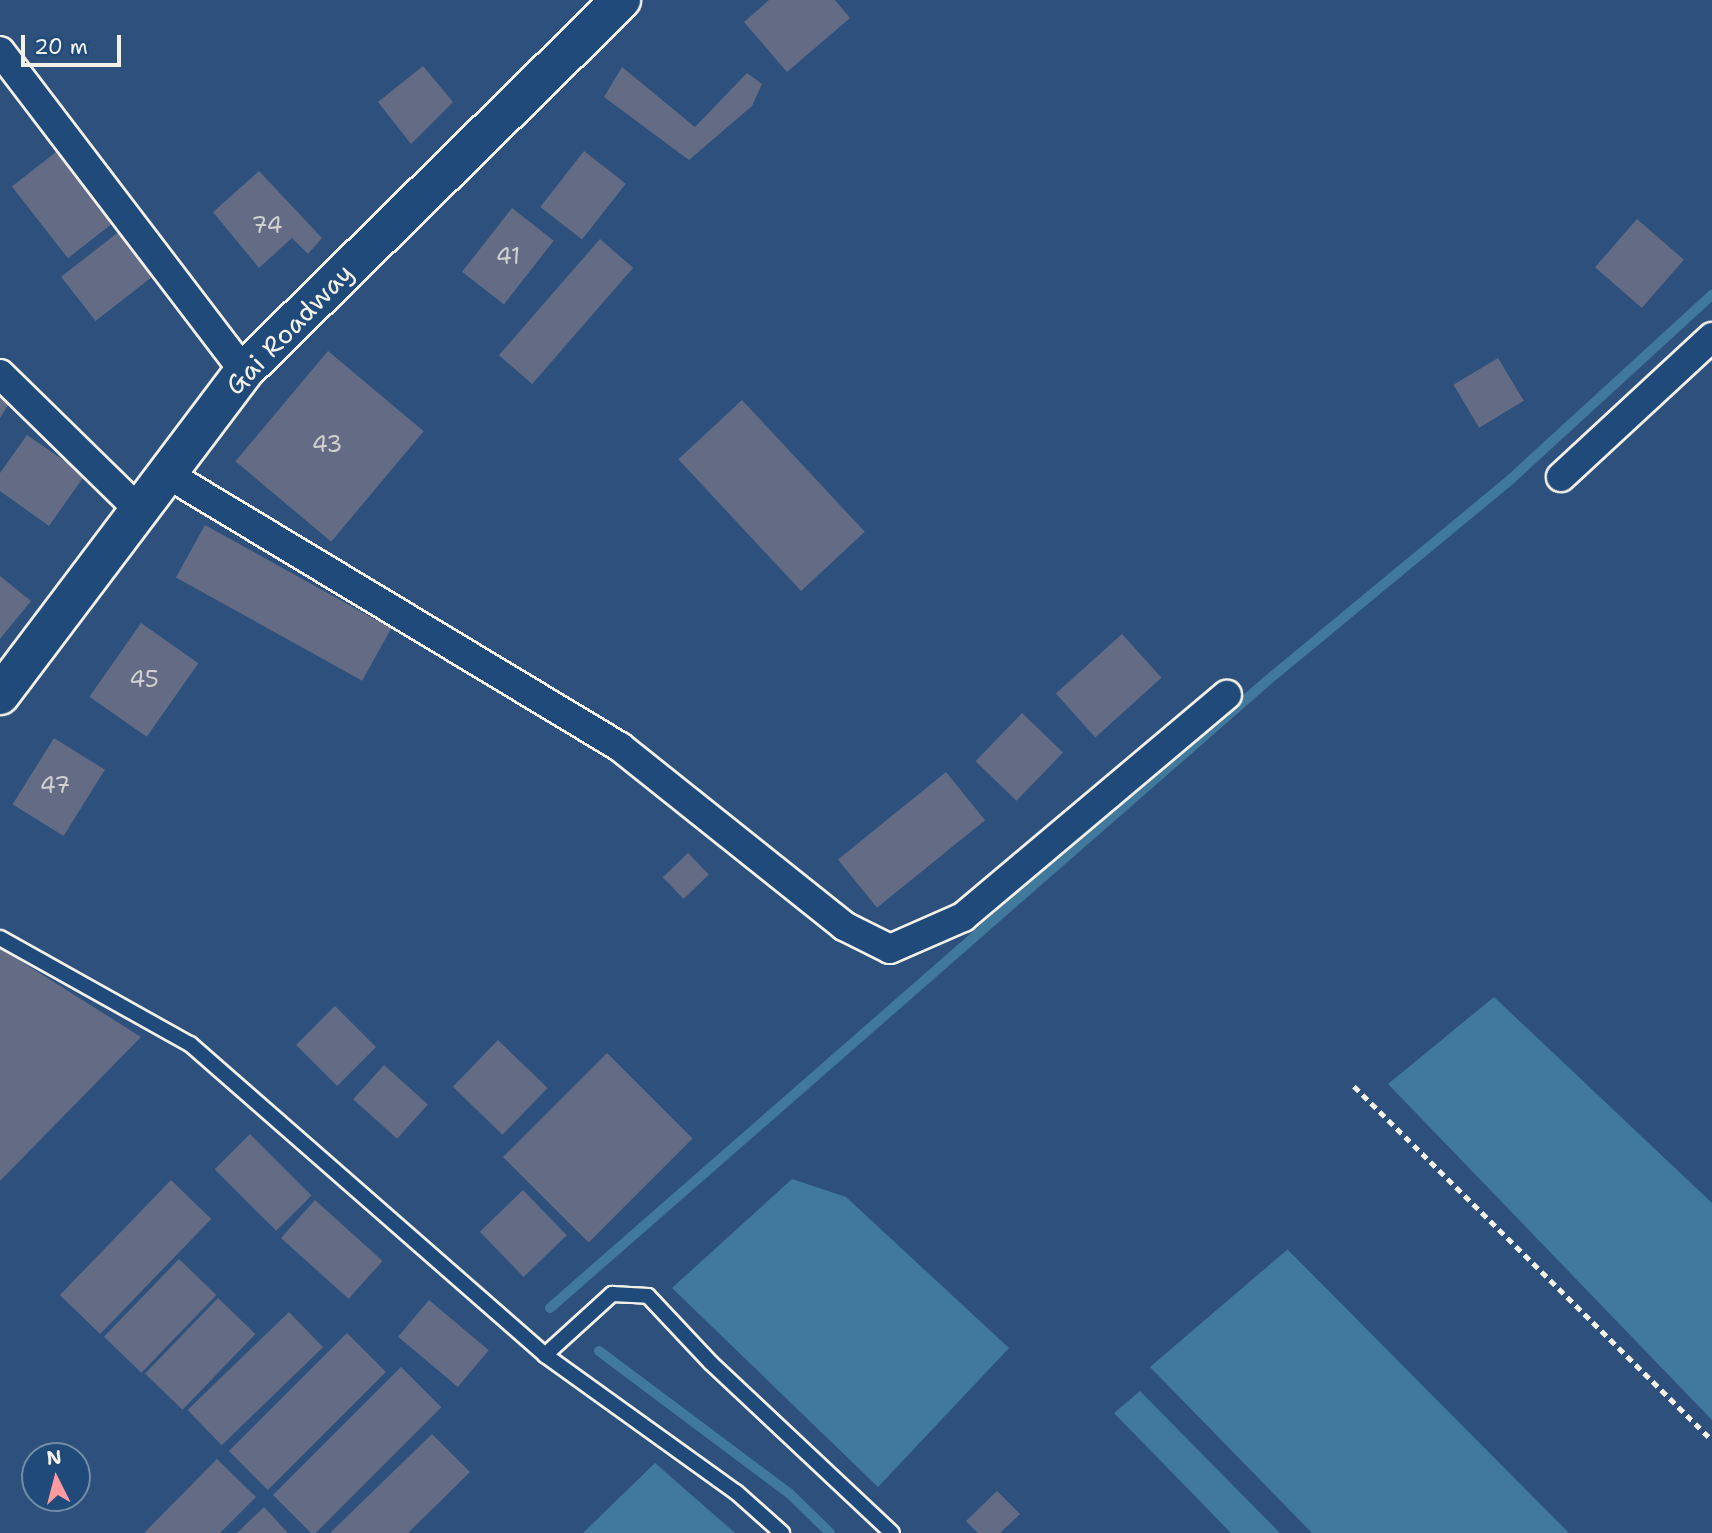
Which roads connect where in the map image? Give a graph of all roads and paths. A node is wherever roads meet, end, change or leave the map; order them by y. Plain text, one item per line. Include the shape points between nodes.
1 (621, 0) edge
2 (0, 51) edge
3 (1712, 337) edge
4 (244, 371) junction
5 (0, 374) edge
6 (164, 472) junction
7 (1561, 477) dead end
8 (137, 508) junction
9 (0, 695) edge
10 (1227, 695) dead end
11 (0, 938) edge
12 (1354, 1086) dead end
13 (545, 1356) junction
14 (1712, 1440) edge
15 (782, 1533) edge
16 (892, 1533) edge

1 - 4 main road, Gai Roadway
2 - 4 street
3 - 7 street
4 - 6 main road, Gai Roadway
5 - 8 street
6 - 8 main road, Gai Roadway
6 - 10 street via 620,747 844,926 890,948 963,917
8 - 9 main road, Gai Roadway
11 - 13 lane via 190,1044
12 - 14 path
13 - 15 lane via 736,1492
13 - 16 lane via 611,1294 648,1296 711,1363

